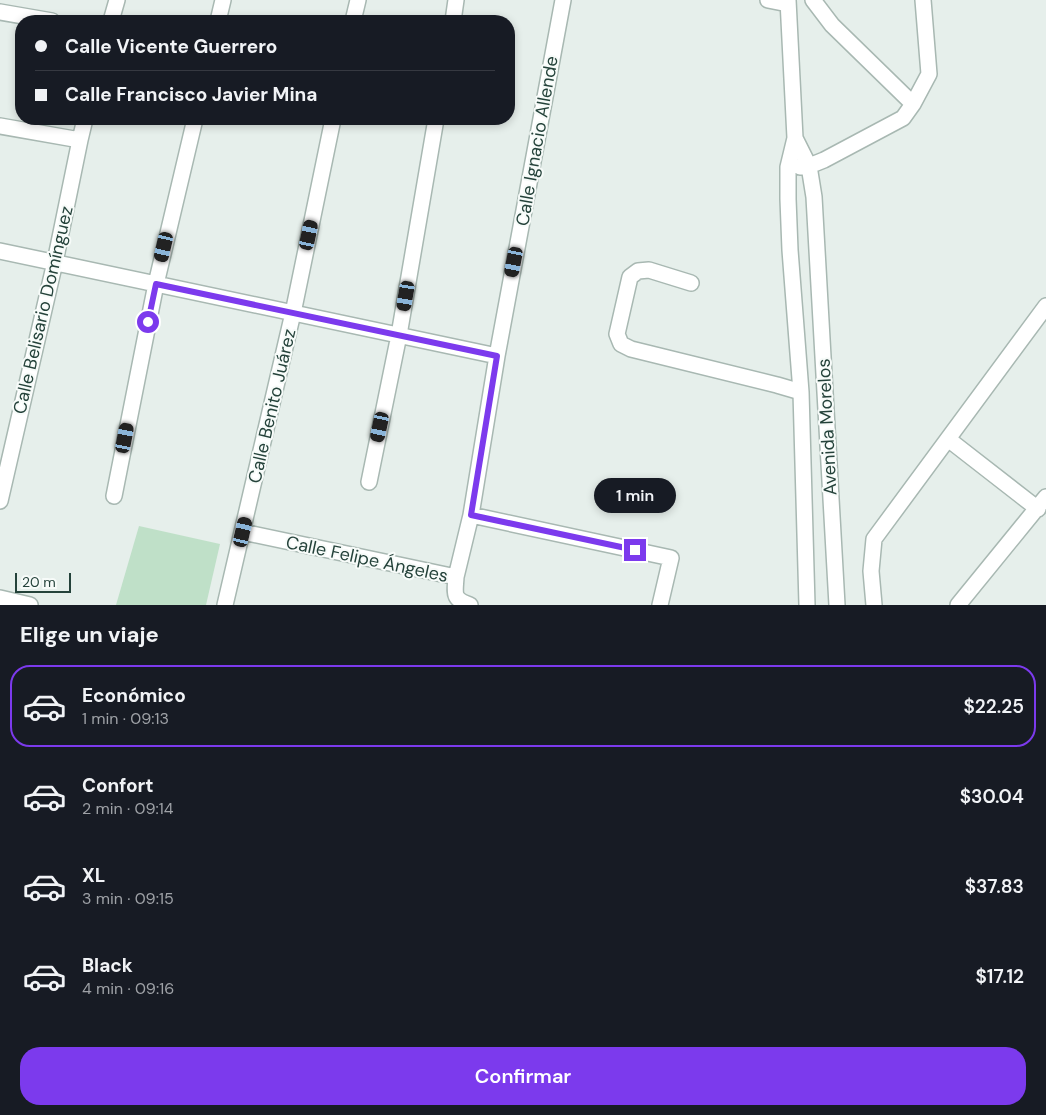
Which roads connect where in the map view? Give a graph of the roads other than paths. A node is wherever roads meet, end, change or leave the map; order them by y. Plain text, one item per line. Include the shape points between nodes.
1 (117, 0) edge
2 (223, 0) edge
3 (358, 0) edge
4 (456, 0) edge
5 (563, 0) edge
6 (768, 0) edge
7 (813, 0) edge
8 (923, 0) edge
9 (788, 2) edge
10 (0, 12) edge
11 (17, 15) edge
12 (113, 15) edge
13 (219, 15) edge
14 (354, 15) edge
15 (454, 15) edge
16 (913, 104) junction
17 (84, 125) edge
18 (193, 125) edge
19 (332, 125) edge
20 (435, 125) edge
21 (0, 126) edge
22 (794, 138) junction
23 (80, 140) junction
24 (809, 166) junction
25 (788, 167) junction
26 (790, 250) junction
27 (817, 250) junction
28 (0, 251) edge
29 (55, 262) junction
30 (691, 283) dead end
31 (156, 284) junction
32 (1046, 306) edge
33 (293, 313) junction
34 (399, 335) junction
35 (497, 356) junction
36 (801, 392) junction
37 (948, 439) junction
38 (369, 482) dead end
39 (114, 496) dead end
40 (0, 501) edge
41 (1042, 503) edge
42 (471, 515) junction
43 (243, 532) junction
44 (456, 577) junction
45 (0, 598) edge
46 (30, 605) edge
47 (225, 605) edge
48 (470, 605) edge
49 (660, 605) edge
50 (807, 605) edge
51 (837, 605) edge
52 (874, 605) edge
53 (958, 605) edge

1 - 12 street
2 - 13 street
3 - 14 street
4 - 15 street
5 - 35 street, Calle Ignacio Allende
6 - 9 street
7 - 16 street via 832,25
8 - 16 street via 929,74
9 - 22 street, Avenida Morelos
10 - 11 street
16 - 24 street via 903,118
17 - 23 street, Calle Belisario Domínguez
18 - 31 street
19 - 33 street, Calle Benito Juárez
20 - 34 street
21 - 23 street
22 - 24 street, Avenida Morelos
22 - 25 street, Avenida Morelos
23 - 29 street, Calle Belisario Domínguez
24 - 25 street
24 - 27 street, Avenida Morelos
25 - 26 street, Avenida Morelos
26 - 27 street
26 - 36 street, Avenida Morelos
27 - 51 street, Avenida Morelos
28 - 29 street
29 - 31 street
29 - 40 street, Calle Belisario Domínguez
30 - 36 street via 649,270 638,271 630,277 617,334 621,344 631,350
31 - 33 street
31 - 39 street
32 - 37 street
33 - 34 street
33 - 43 street, Calle Benito Juárez
34 - 35 street
34 - 38 street
35 - 42 street, Calle Ignacio Allende
36 - 50 street, Avenida Morelos
37 - 41 street
37 - 52 street via 874,539 871,570
41 - 53 street
42 - 44 street, Calle Ignacio Allende
42 - 49 street via 671,558
43 - 44 street, Calle Felipe Ángeles
43 - 47 street, Calle Benito Juárez
44 - 48 street, Calle Felipe Ángeles via 457,599
45 - 46 street

